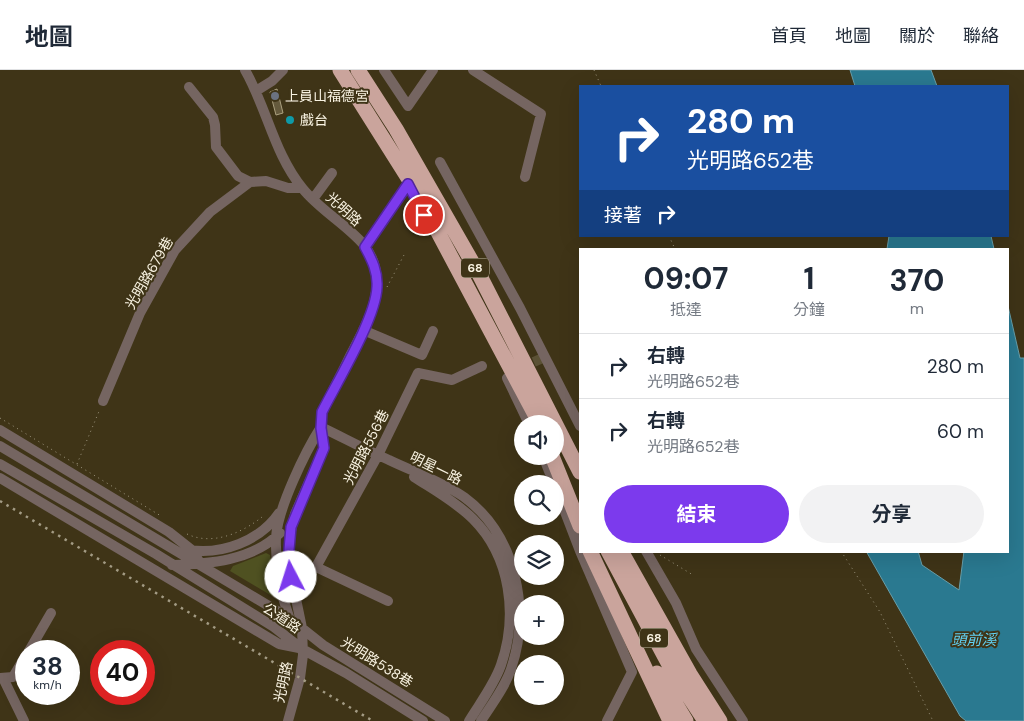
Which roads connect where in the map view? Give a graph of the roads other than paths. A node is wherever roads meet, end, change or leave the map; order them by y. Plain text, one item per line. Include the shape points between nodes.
1 (245, 70) edge
2 (283, 70) edge
3 (340, 70) edge
4 (358, 70) edge
5 (384, 70) edge
6 (434, 70) edge
7 (473, 70) edge
8 (189, 87) dead end
9 (256, 92) junction
10 (440, 162) dead end
11 (332, 173) dead end
12 (524, 177) dead end
13 (250, 182) junction
14 (302, 188) junction
15 (313, 199) junction
16 (365, 247) junction
17 (363, 330) junction
18 (433, 332) dead end
19 (482, 366) dead end
20 (103, 401) road end
21 (525, 415) edge
22 (535, 415) edge
23 (579, 424) edge
24 (321, 428) junction
25 (0, 430) edge
26 (0, 446) edge
27 (382, 457) junction
28 (0, 464) edge
29 (556, 465) edge
30 (562, 465) edge
31 (579, 470) edge
32 (0, 478) edge
33 (102, 491) junction
34 (579, 497) edge
35 (95, 502) junction
36 (286, 502) junction
37 (462, 502) junction
38 (564, 510) edge
39 (295, 514) junction
40 (579, 524) edge
41 (276, 537) junction
42 (162, 543) junction
43 (579, 548) edge
44 (194, 551) junction
45 (581, 553) edge
46 (591, 553) edge
47 (609, 553) edge
48 (622, 553) edge
49 (647, 553) edge
50 (200, 564) junction
51 (172, 565) junction
52 (148, 566) junction
53 (316, 567) junction
54 (291, 577) junction
55 (388, 601) dead end
56 (51, 613) dead end
57 (296, 623) junction
58 (625, 623) junction
59 (35, 640) edge
60 (302, 649) junction
61 (690, 674) junction
62 (15, 675) edge
63 (2, 678) edge
64 (24, 721) edge
65 (288, 721) edge
66 (423, 721) edge
67 (445, 721) edge
68 (469, 721) edge
69 (481, 721) edge
70 (607, 721) edge
71 (670, 721) edge
72 (686, 721) edge
73 (705, 721) edge
74 (720, 721) edge
75 (727, 721) edge
76 (743, 721) edge

1 - 9 street, 光明路
2 - 9 street
3 - 22 highway, 68 via 415,189
4 - 31 highway, 68 via 396,129 479,274
5 - 6 street via 408,106
7 - 12 street via 540,114
8 - 13 street via 213,117 216,147 238,176
9 - 14 street, 光明路 via 276,145
10 - 23 street
11 - 15 street
13 - 14 street via 266,181 288,188
13 - 20 street, 光明路679巷 via 210,212 175,250 140,314
14 - 15 street, 光明路
15 - 16 street, 光明路
16 - 17 street, 光明路 via 375,267 377,288 372,313
16 - 21 street via 408,184
17 - 18 street via 422,355
17 - 24 street, 光明路 via 322,412
19 - 27 street, 光明路556巷 via 452,380 418,373
24 - 27 street, 明星一路
24 - 36 street, 光明路 via 311,442
24 - 39 street, 光明路 via 324,448
25 - 33 street
26 - 35 street, 公道路
27 - 37 street, 明星一路 via 444,484
27 - 53 street, 光明路556巷
28 - 51 street, 公道路
29 - 40 highway
30 - 34 highway
32 - 52 street, 公道路
33 - 35 street
33 - 44 street
35 - 42 street, 公道路
36 - 41 street, 光明路
36 - 44 street, 公道路 via 270,525 251,539 231,547
37 - 68 street, 明星一路 via 497,555 509,598 510,623 500,666
37 - 69 street, 明星一路 via 496,532 507,552 519,597 520,624 511,670
38 - 43 street
39 - 41 street
39 - 54 street, 光明路 via 289,539
41 - 50 street via 246,555
41 - 57 street, 光明路 via 281,586
42 - 44 street, 公道路
42 - 50 street, 公道路
44 - 50 street
45 - 70 street via 632,672
46 - 58 highway
47 - 73 highway, 68 via 674,674
48 - 61 highway, 68
49 - 76 street via 676,603 696,650
50 - 51 street
50 - 57 street, 公道路
51 - 52 street
51 - 60 street, 公道路 via 274,627
52 - 60 street, 公道路 via 279,644
53 - 54 street
53 - 55 street
54 - 57 street, 光明路
56 - 59 street
57 - 60 street, 光明路
57 - 60 street, 光明路
57 - 67 street, 光明路538巷 via 330,649
58 - 71 highway
58 - 72 highway
60 - 65 street, 光明路 via 302,669
60 - 66 street, 光明路538巷
61 - 74 highway, 68
61 - 75 highway
62 - 63 street
63 - 64 street

